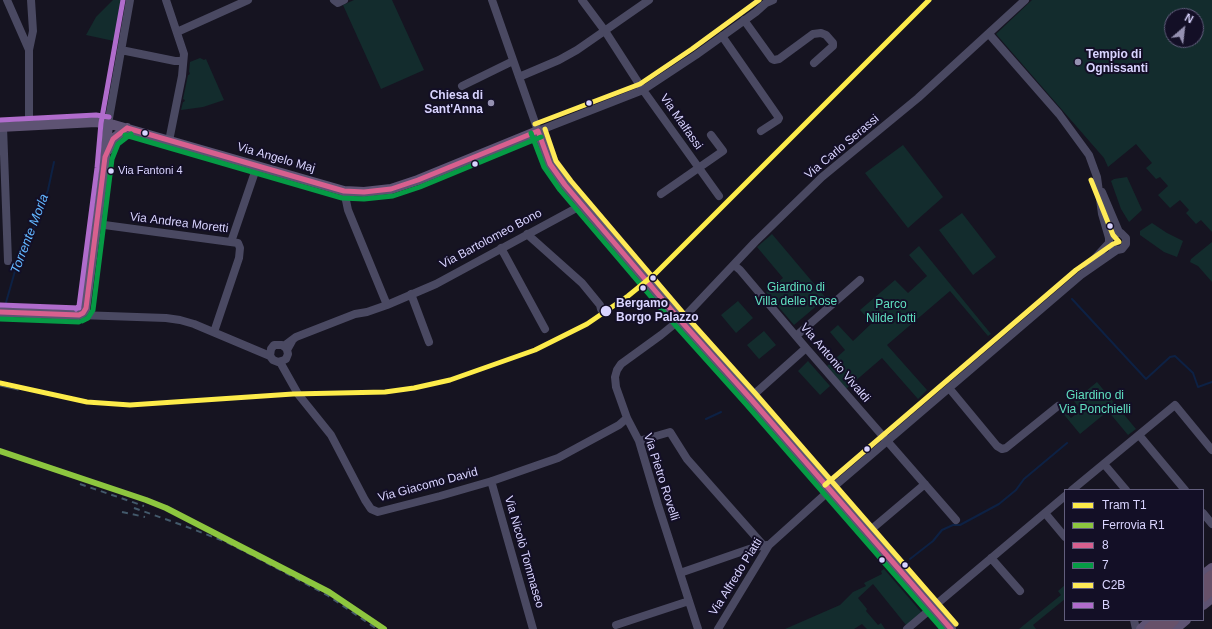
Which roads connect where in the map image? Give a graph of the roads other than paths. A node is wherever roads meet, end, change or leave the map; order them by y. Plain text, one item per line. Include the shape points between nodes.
1 (7, 0) edge
2 (31, 0) edge
3 (130, 0) edge
4 (166, 0) edge
5 (248, 0) edge
6 (334, 0) edge
7 (344, 0) edge
8 (492, 0) edge
9 (582, 0) edge
10 (649, 0) edge
11 (1025, 0) edge
12 (768, 1) edge
13 (744, 20) junction
14 (605, 31) junction
15 (178, 32) junction
16 (989, 34) junction
17 (722, 36) junction
18 (29, 50) junction
19 (121, 50) junction
20 (184, 61) junction
21 (512, 61) junction
22 (814, 63) dead end
23 (519, 77) junction
24 (462, 86) dead end
25 (643, 90) junction
26 (108, 124) junction
27 (29, 125) junction
28 (2, 127) edge
29 (127, 128) junction
30 (538, 131) junction
31 (761, 131) dead end
32 (711, 135) dead end
33 (169, 141) junction
34 (105, 157) junction
35 (257, 166) junction
36 (698, 168) junction
37 (1097, 180) junction
38 (344, 191) junction
39 (661, 194) dead end
40 (719, 196) dead end
41 (582, 205) junction
42 (97, 224) junction
43 (1118, 232) junction
44 (527, 234) junction
45 (1109, 240) junction
46 (231, 242) junction
47 (501, 248) junction
48 (1117, 250) junction
49 (8, 261) dead end
50 (734, 265) junction
51 (1081, 275) junction
52 (860, 280) dead end
53 (411, 294) junction
54 (387, 305) junction
55 (601, 309) dead end
56 (0, 312) edge
57 (82, 312) junction
58 (680, 320) junction
59 (545, 329) dead end
60 (214, 332) junction
61 (796, 336) junction
62 (429, 342) dead end
63 (286, 348) junction
64 (806, 348) junction
65 (270, 354) junction
66 (280, 362) junction
67 (949, 388) junction
68 (750, 398) junction
69 (1058, 406) dead end
70 (626, 418) junction
71 (1139, 435) junction
72 (639, 441) junction
73 (887, 441) junction
74 (1212, 450) edge
75 (1104, 464) junction
76 (492, 481) junction
77 (925, 484) junction
78 (1075, 489) edge
79 (1125, 489) edge
80 (1184, 489) edge
81 (830, 490) junction
82 (1064, 497) edge
83 (1044, 513) junction
84 (1204, 513) edge
85 (956, 520) dead end
86 (1212, 524) edge
87 (867, 533) junction
88 (1064, 536) edge
89 (766, 545) junction
90 (991, 558) junction
91 (1212, 568) edge
92 (680, 573) junction
93 (1204, 574) edge
94 (1212, 576) edge
95 (1204, 583) edge
96 (1212, 588) edge
97 (1020, 591) dead end
98 (1204, 595) edge
99 (1212, 598) edge
100 (689, 601) junction
101 (1204, 604) edge
102 (932, 607) junction
103 (1150, 621) edge
104 (1160, 621) edge
105 (1173, 621) edge
106 (1185, 621) edge
107 (616, 625) dead end
108 (533, 629) edge
109 (698, 629) edge
110 (718, 629) edge
111 (907, 629) edge
112 (950, 629) edge
113 (1141, 629) edge
114 (1150, 629) edge
115 (1162, 629) edge
116 (1175, 629) edge

1 - 18 street
2 - 18 street via 33,31
3 - 19 street
4 - 15 street
5 - 15 street
6 - 7 street via 338,3
8 - 21 street
9 - 14 street, Via Malfassi
10 - 14 street
11 - 16 street, Via Carlo Serassi
12 - 13 street
13 - 17 street
13 - 22 street via 774,60 813,34 826,35 833,46
14 - 23 street via 577,50
14 - 25 street, Via Malfassi
15 - 20 street
16 - 37 street via 1059,114 1084,147
16 - 50 street, Via Carlo Serassi via 911,105 822,177
17 - 25 street
17 - 31 street via 779,118
18 - 27 street
19 - 20 street
19 - 26 street
20 - 33 street
21 - 23 street
21 - 24 street
23 - 30 street
25 - 30 street
25 - 36 street, Via Malfassi
26 - 27 main road, Via Angelo Maj via 96,122
26 - 29 main road, Via Angelo Maj
26 - 34 main road
27 - 28 main road, Via Angelo Maj
28 - 49 street
29 - 33 main road, Via Angelo Maj
29 - 34 main road via 113,139
30 - 38 main road, Via Angelo Maj via 391,189
30 - 41 main road via 550,164
32 - 36 street, Via Malfassi via 723,151
33 - 35 main road, Via Angelo Maj
34 - 42 main road
35 - 38 main road, Via Angelo Maj
35 - 46 street
36 - 39 street, Via Malfassi
36 - 40 street, Via Malfassi
37 - 43 street
37 - 45 street
38 - 54 street via 348,210
41 - 44 street, Via Bartolomeo Bono
41 - 58 main road
42 - 46 street, Via Andrea Moretti
42 - 57 main road
43 - 45 street via 1112,234
43 - 48 street via 1124,235 1126,241 1124,247
44 - 47 street, Via Bartolomeo Bono
44 - 55 street via 582,283 600,304
45 - 48 street via 1112,248
45 - 51 street
46 - 60 street, Via Andrea Moretti via 238,244 240,248
47 - 53 street, Via Bartolomeo Bono via 436,284
47 - 59 street
48 - 51 street
50 - 58 street, Via Carlo Serassi
50 - 61 street, Via Antonio Vivaldi
51 - 67 street, Via Alfredo Piatti
52 - 61 street
53 - 54 street, Via Bartolomeo Bono
53 - 62 street
54 - 63 street, Via Bartolomeo Bono via 355,314 296,337
56 - 57 main road
57 - 60 street via 94,316 166,318 194,324
58 - 68 main road
58 - 70 street, Via Pietro Rovelli via 627,359 617,370 616,387
60 - 65 street
61 - 64 street, Via Antonio Vivaldi
63 - 65 street, Via Bartolomeo Bono via 279,344 274,345
63 - 66 street, Via Bartolomeo Bono via 286,359
64 - 68 street
64 - 73 street, Via Antonio Vivaldi
65 - 66 street via 275,362
66 - 76 street, Via Giacomo David via 298,394 331,434 371,509 378,512
67 - 69 street via 1002,449
67 - 73 street, Via Alfredo Piatti
68 - 81 main road
70 - 72 street, Via Pietro Rovelli
70 - 76 street, Via Giacomo David via 619,425 558,458
71 - 74 street via 1175,405
71 - 75 street
71 - 80 street
72 - 89 street via 670,432 686,459
72 - 92 street, Via Pietro Rovelli
73 - 77 street, Via Antonio Vivaldi
73 - 81 street, Via Alfredo Piatti
75 - 78 street
75 - 79 street
76 - 108 street, Via Nicolò Tommaseo
77 - 85 street, Via Antonio Vivaldi
77 - 87 street
81 - 87 main road
81 - 89 street, Via Alfredo Piatti
82 - 83 street
83 - 88 street
83 - 90 street
84 - 86 street
87 - 102 main road
89 - 92 street
89 - 110 street, Via Alfredo Piatti
90 - 97 street
90 - 102 street
91 - 93 main road
92 - 100 street, Via Pietro Rovelli
94 - 95 highway
96 - 98 highway
99 - 101 main road
100 - 107 street
100 - 109 street, Via Pietro Rovelli
102 - 111 street
102 - 112 main road
103 - 113 main road
104 - 114 highway
105 - 115 highway
106 - 116 main road

